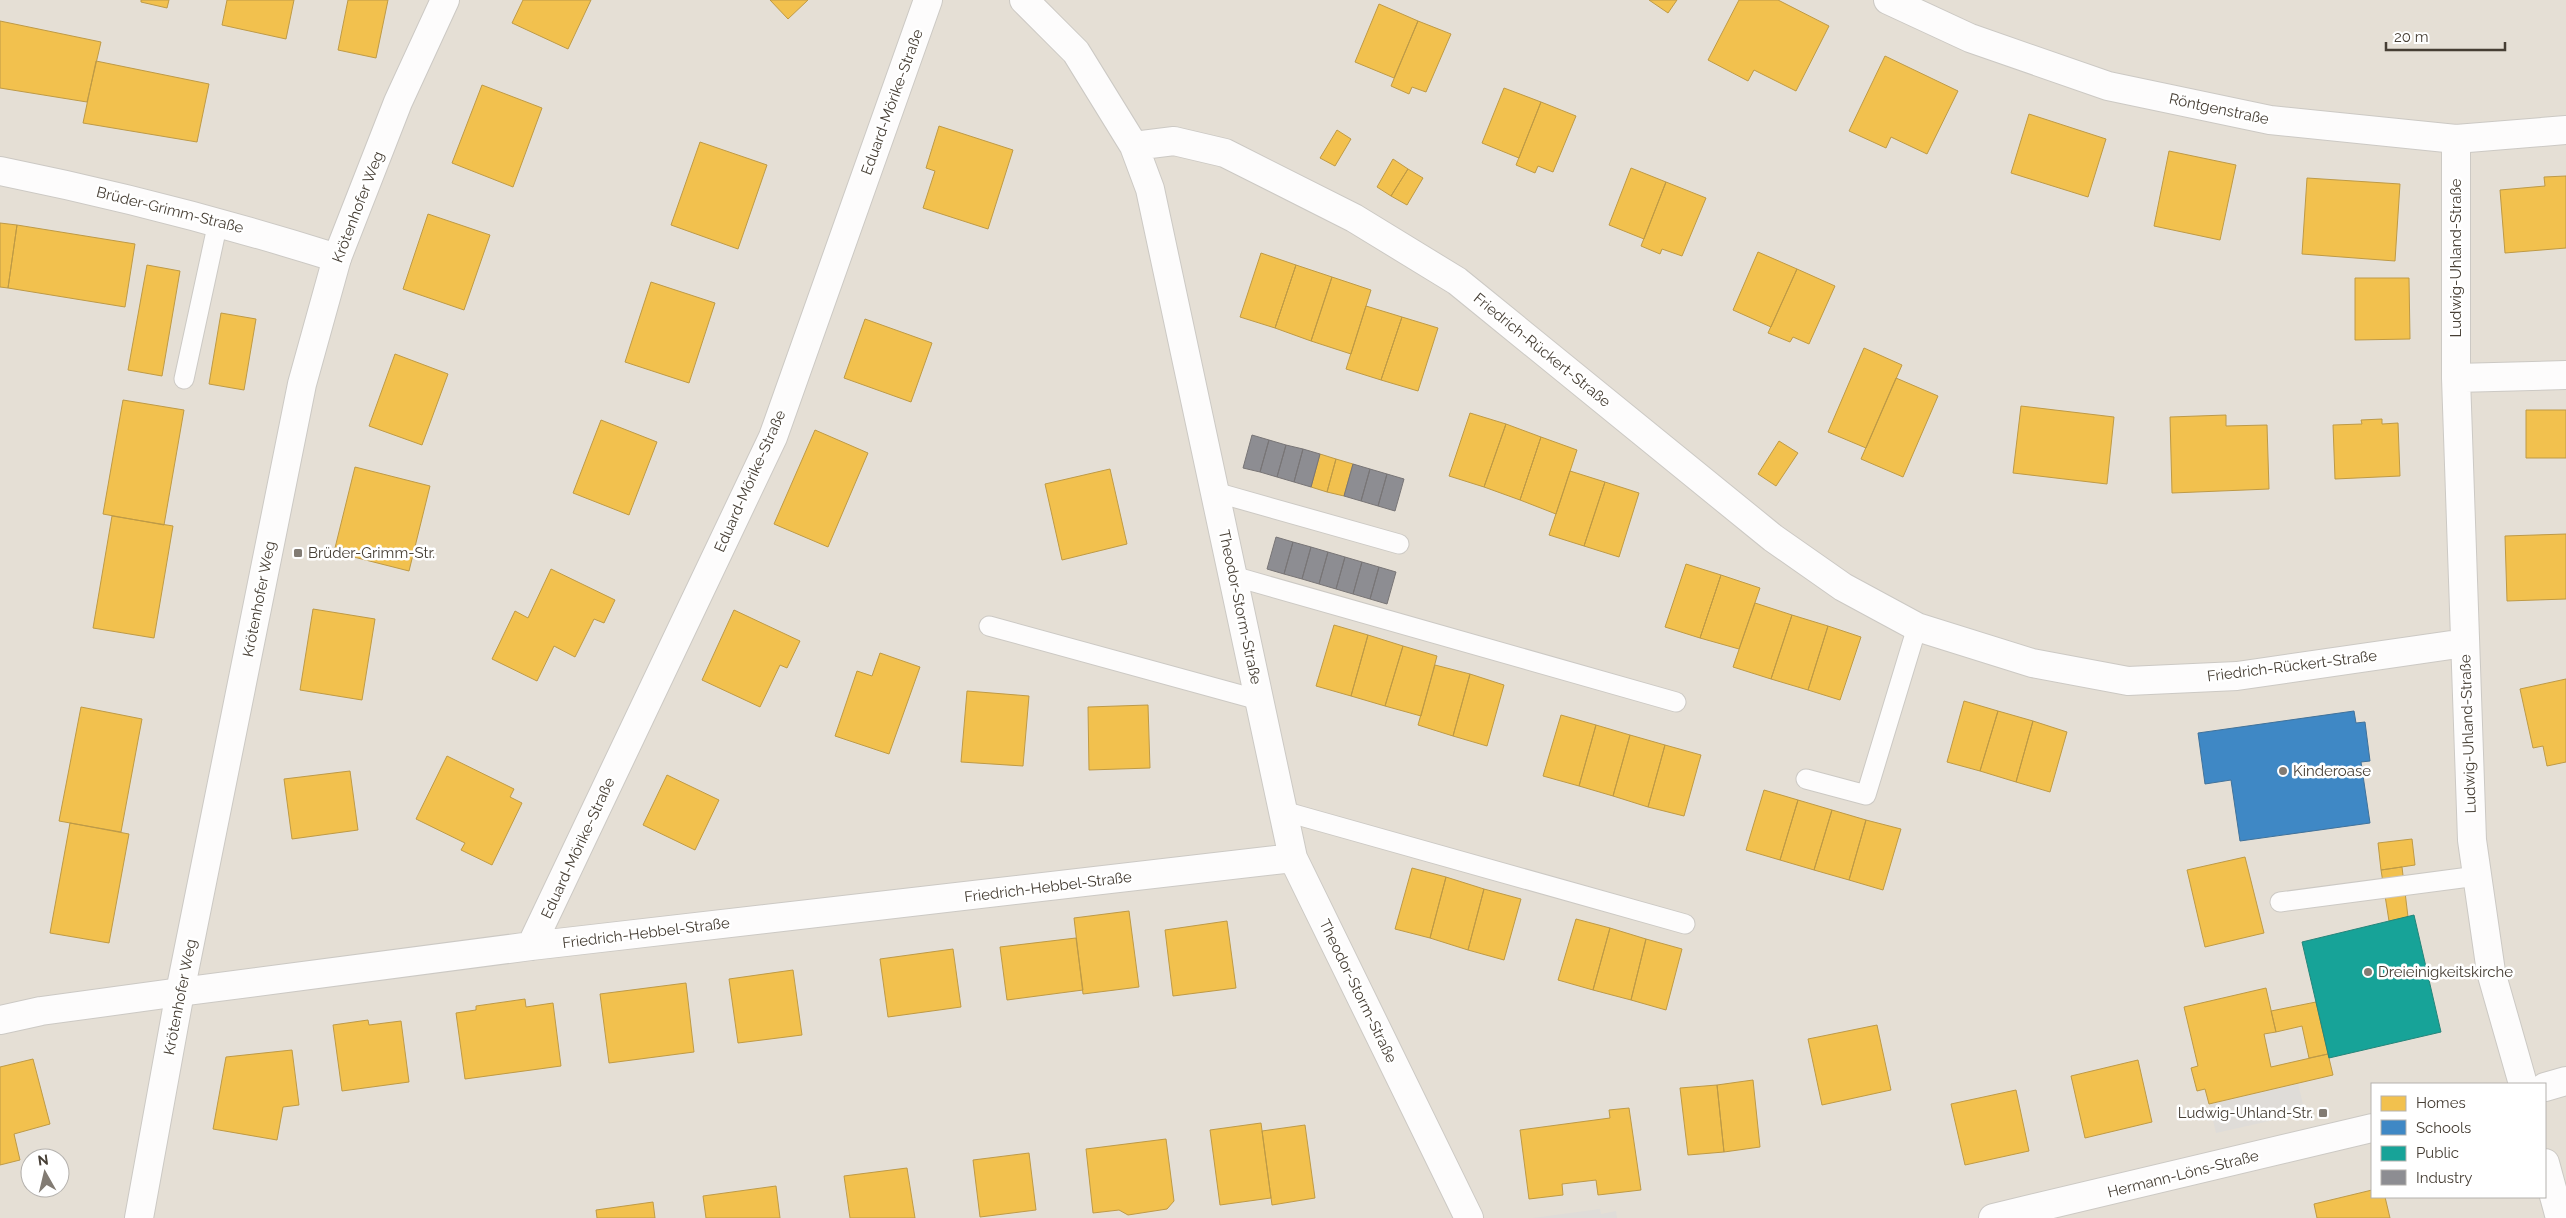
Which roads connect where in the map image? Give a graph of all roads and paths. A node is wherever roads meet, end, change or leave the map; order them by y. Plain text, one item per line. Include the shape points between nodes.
1 (444, 0) edge
2 (928, 0) edge
3 (1024, 0) edge
4 (1888, 0) edge
5 (2566, 130) edge
6 (2456, 139) junction
7 (1134, 146) junction
8 (0, 171) edge
9 (218, 222) junction
10 (337, 258) junction
11 (2566, 375) edge
12 (2456, 378) junction
13 (184, 379) dead end
14 (1215, 492) junction
15 (1399, 544) dead end
16 (1233, 576) junction
17 (989, 626) dead end
18 (1917, 627) junction
19 (2465, 642) junction
20 (1259, 700) junction
21 (1676, 702) dead end
22 (1806, 778) dead end
23 (1283, 811) junction
24 (1293, 858) junction
25 (2477, 876) junction
26 (2280, 902) dead end
27 (1685, 924) dead end
28 (531, 946) junction
29 (180, 992) junction
30 (0, 1020) edge
31 (2566, 1082) edge
32 (2523, 1083) edge
33 (2546, 1087) edge
34 (2371, 1128) edge
35 (2546, 1167) edge
36 (139, 1218) edge
37 (1469, 1218) edge
38 (1994, 1218) edge
39 (2560, 1218) edge

1 - 10 street, Krötenhofer Weg via 398,102
2 - 28 street, Eduard-Mörike-Straße via 773,437
3 - 7 street, Theodor-Storm-Straße via 1076,52
4 - 6 street, Röntgenstraße via 1970,38 2108,86 2270,120
5 - 6 street, Röntgenstraße
6 - 12 street, Ludwig-Uhland-Straße
7 - 14 street, Theodor-Storm-Straße via 1150,189
7 - 18 street, Friedrich-Rückert-Straße via 1174,141 1225,153 1354,218 1457,281 1773,538 1843,587
8 - 9 street, Brüder-Grimm-Straße
9 - 10 street, Brüder-Grimm-Straße
9 - 13 lane
10 - 29 street, Krötenhofer Weg via 302,384
11 - 12 street
12 - 19 street, Ludwig-Uhland-Straße
14 - 15 lane
14 - 16 street, Theodor-Storm-Straße
16 - 20 street, Theodor-Storm-Straße
16 - 21 lane
17 - 20 lane
18 - 19 street, Friedrich-Rückert-Straße via 2032,663 2128,681 2237,676
18 - 22 lane via 1866,795
19 - 25 street, Ludwig-Uhland-Straße via 2472,840
20 - 23 street, Theodor-Storm-Straße
23 - 24 street, Theodor-Storm-Straße
23 - 27 lane
24 - 28 street, Friedrich-Hebbel-Straße
24 - 37 street, Theodor-Storm-Straße
25 - 26 lane
25 - 32 street, Ludwig-Uhland-Straße via 2491,972
28 - 29 street, Friedrich-Hebbel-Straße
29 - 30 street, Friedrich-Hebbel-Straße via 41,1011
29 - 36 street, Krötenhofer Weg
31 - 33 street
34 - 38 street, Hermann-Löns-Straße
35 - 39 street

